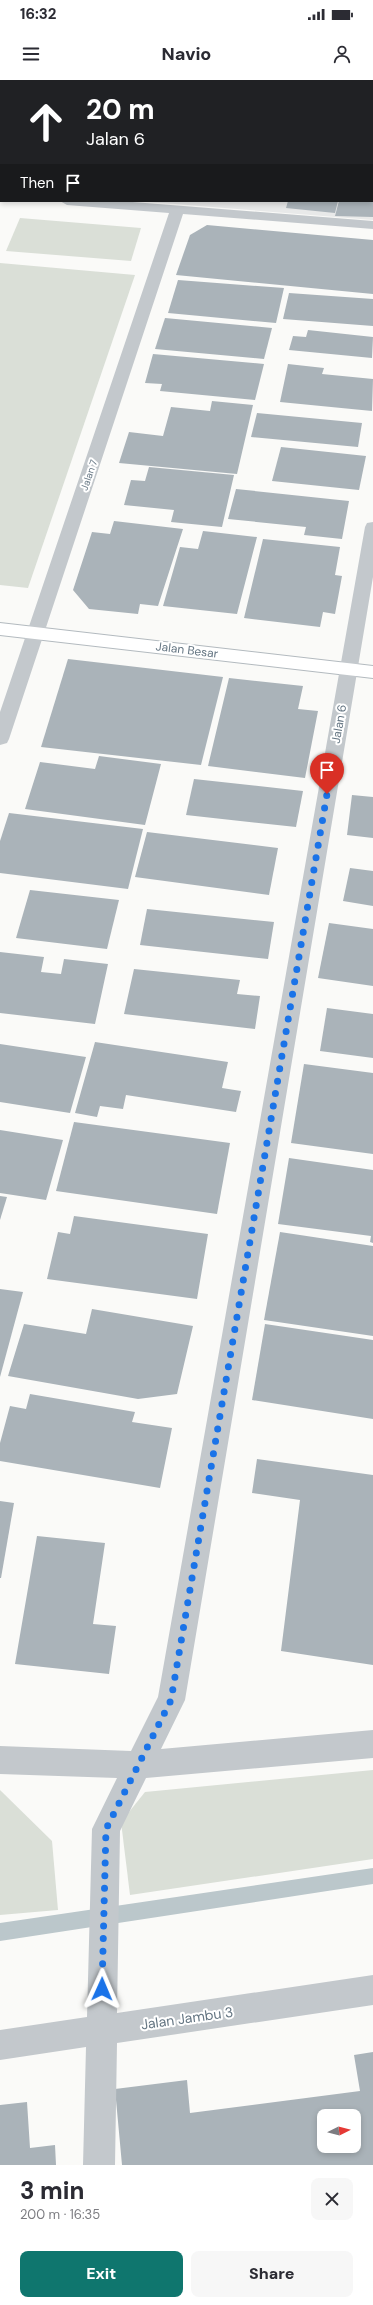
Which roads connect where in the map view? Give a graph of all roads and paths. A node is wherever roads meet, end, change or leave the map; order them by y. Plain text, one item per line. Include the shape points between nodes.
1 (79, 202) edge
2 (177, 210) junction
3 (373, 225) edge
4 (373, 527) edge
5 (0, 629) edge
6 (36, 633) junction
7 (348, 669) junction
8 (373, 672) edge
9 (0, 739) edge
10 (373, 1744) edge
11 (0, 1760) edge
12 (138, 1765) junction
13 (373, 1990) edge
14 (102, 2030) junction
15 (0, 2045) edge
16 (99, 2165) edge

1 - 2 street
2 - 3 street
2 - 6 street, Jalan 7
4 - 7 street, Jalan 6
5 - 6 main road, Jalan Besar
6 - 7 main road, Jalan Besar
6 - 9 street, Jalan 7
7 - 8 main road, Jalan Besar
7 - 12 street, Jalan 6 via 171,1700
10 - 12 street
11 - 12 street
12 - 14 street, Jalan 6 via 106,1829
13 - 14 street, Jalan Jambu 3
14 - 15 street, Jalan Jambu 3
14 - 16 street

